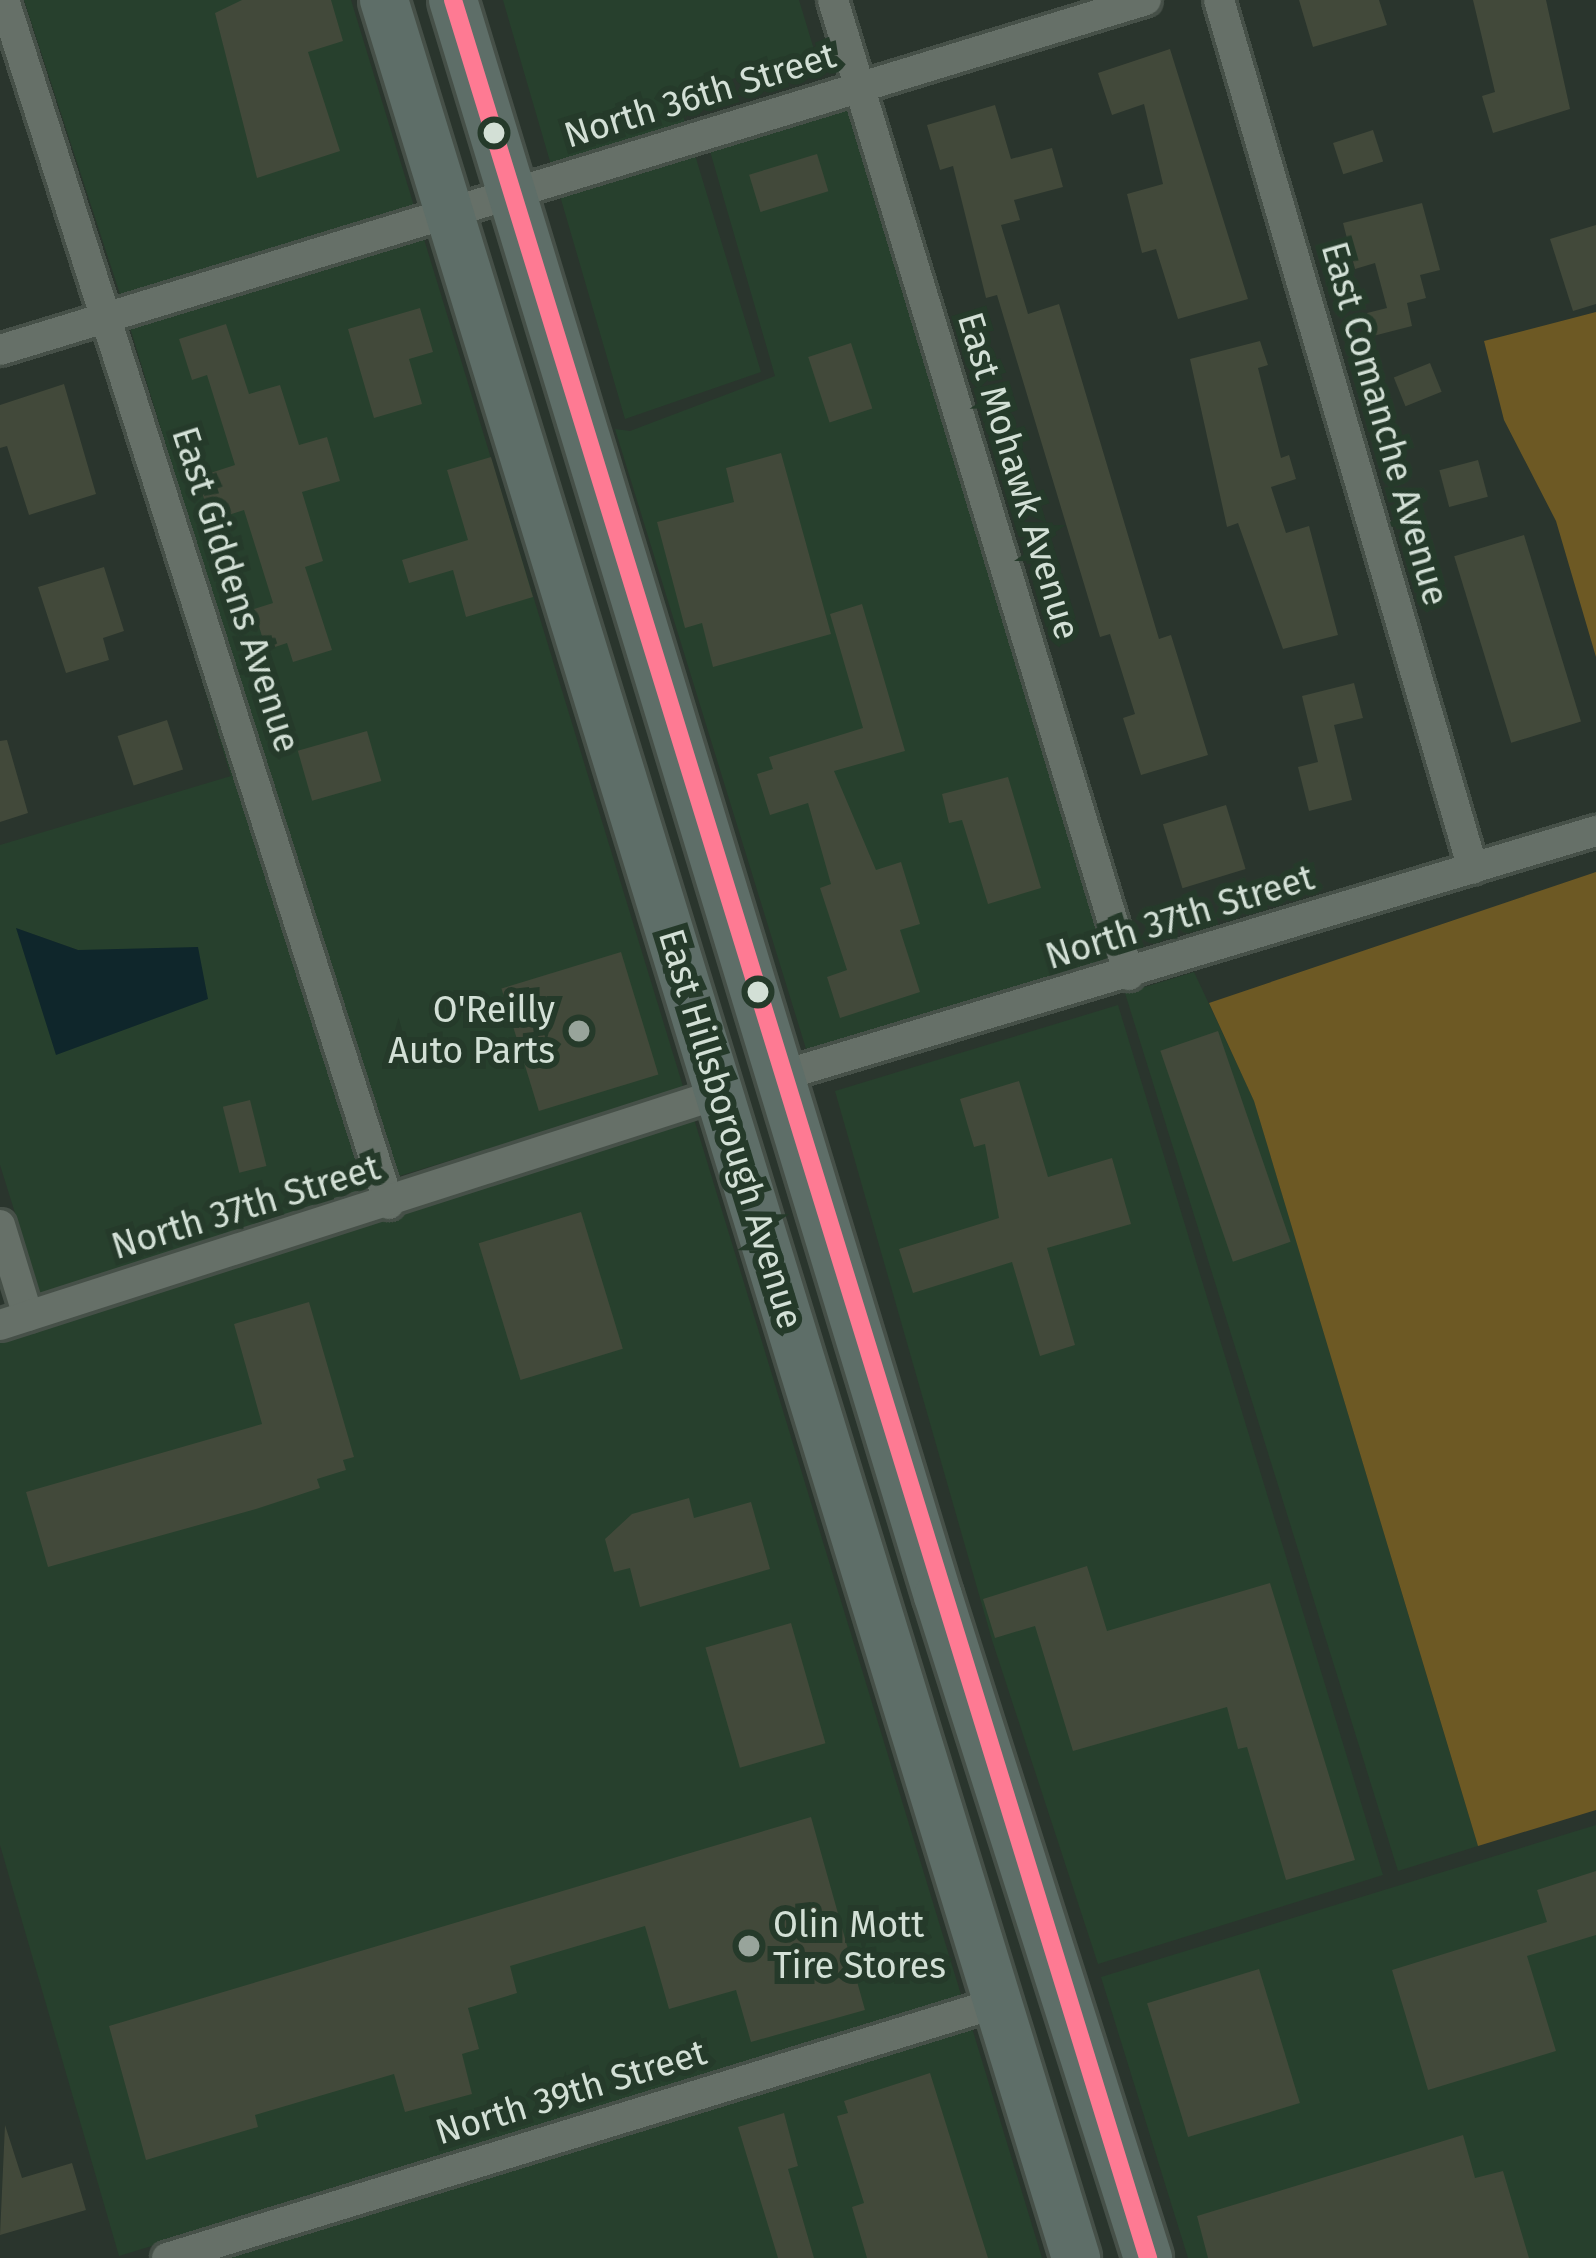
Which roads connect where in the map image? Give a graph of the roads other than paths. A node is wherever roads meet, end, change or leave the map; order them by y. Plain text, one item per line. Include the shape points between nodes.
1 (4, 0) edge
2 (384, 0) edge
3 (453, 0) edge
4 (832, 0) edge
5 (1146, 0) edge
6 (1219, 0) edge
7 (859, 89) junction
8 (512, 193) junction
9 (449, 212) junction
10 (107, 314) junction
11 (0, 350) edge
12 (1596, 831) edge
13 (1473, 869) junction
14 (678, 959) junction
15 (1129, 975) junction
16 (784, 1075) junction
17 (719, 1094) junction
18 (389, 1204) junction
19 (0, 1226) edge
20 (826, 1226) junction
21 (14, 1321) edge
22 (878, 1607) junction
23 (954, 1648) junction
24 (998, 2003) junction
25 (1100, 2106) junction
26 (167, 2258) edge
27 (1076, 2258) edge
28 (1148, 2258) edge

1 - 10 street, East Giddens Avenue
2 - 9 main road, East Hillsborough Avenue
3 - 8 main road, East Hillsborough Avenue
4 - 7 street, East Mohawk Avenue
5 - 7 street, North 36th Street
6 - 13 street, East Comanche Avenue
7 - 8 street, North 36th Street
7 - 15 street, East Mohawk Avenue
8 - 9 street, North 36th Street
8 - 16 main road, East Hillsborough Avenue
9 - 10 street, North 36th Street
9 - 14 main road, East Hillsborough Avenue
10 - 11 street, North 36th Street
10 - 18 street, East Giddens Avenue
12 - 13 street, North 37th Street
13 - 15 street, North 37th Street
14 - 16 main road via 725,1028
14 - 17 main road, East Hillsborough Avenue
15 - 16 street, North 37th Street
16 - 20 main road, East Hillsborough Avenue
17 - 18 street, North 37th Street
17 - 20 main road via 758,1128 791,1198
17 - 22 main road, East Hillsborough Avenue
18 - 21 street, North 37th Street
19 - 21 street
20 - 23 main road, East Hillsborough Avenue
22 - 23 main road via 913,1613
22 - 24 main road, East Hillsborough Avenue
23 - 25 main road, East Hillsborough Avenue
24 - 25 main road via 1057,2049
24 - 26 street, North 39th Street
24 - 27 main road, East Hillsborough Avenue
25 - 28 main road, East Hillsborough Avenue

